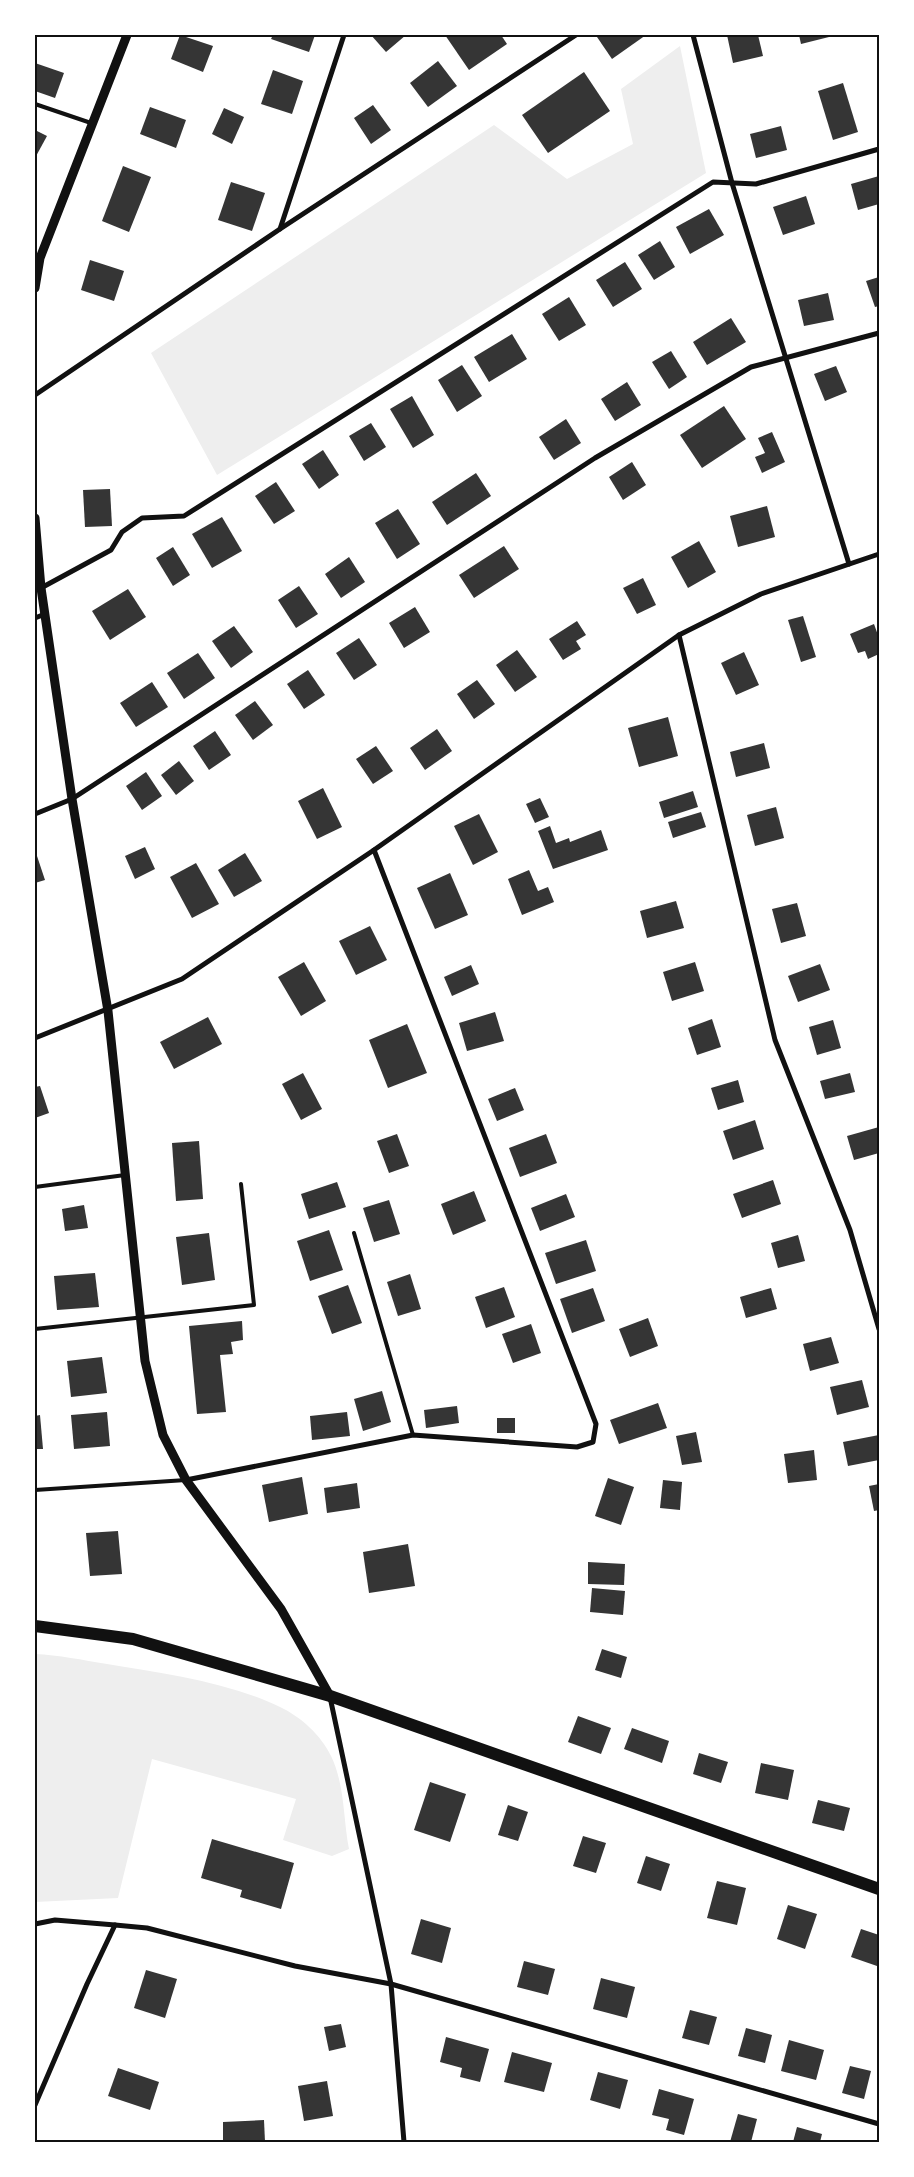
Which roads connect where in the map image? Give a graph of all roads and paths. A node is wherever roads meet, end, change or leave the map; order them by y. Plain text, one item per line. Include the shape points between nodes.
1 (127, 35) edge
2 (344, 35) edge
3 (576, 35) edge
4 (693, 35) edge
5 (35, 104) edge
6 (91, 123) junction
7 (879, 149) edge
8 (732, 183) junction
9 (280, 229) junction
10 (35, 288) edge
11 (879, 333) edge
12 (785, 358) junction
13 (35, 395) edge
14 (35, 518) edge
15 (879, 554) edge
16 (849, 564) junction
17 (41, 588) junction
18 (45, 614) junction
19 (35, 618) edge
20 (679, 635) junction
21 (72, 799) junction
22 (35, 814) edge
23 (374, 850) junction
24 (108, 1011) junction
25 (35, 1038) edge
26 (125, 1175) junction
27 (241, 1184) dead end
28 (35, 1187) edge
29 (354, 1233) dead end
30 (140, 1318) junction
31 (35, 1329) edge
32 (879, 1329) edge
33 (413, 1435) junction
34 (186, 1480) junction
35 (35, 1490) edge
36 (35, 1626) edge
37 (330, 1696) junction
38 (879, 1889) edge
39 (35, 1924) edge
40 (115, 1925) junction
41 (391, 1984) junction
42 (35, 2105) edge
43 (879, 2124) edge
44 (404, 2142) edge

1 - 6 street
2 - 9 street
3 - 9 street
4 - 8 street
5 - 6 lane
6 - 10 street via 40,258
7 - 8 street via 756,184
8 - 12 street
8 - 17 street via 713,182 184,516 142,518 122,532 111,550
9 - 13 street
11 - 12 street
12 - 16 street
12 - 21 street via 752,367 595,458
14 - 17 street
15 - 16 street
16 - 20 street via 761,594
17 - 18 street
18 - 19 street
18 - 21 street
20 - 23 street
20 - 32 street via 775,1040 850,1230
21 - 22 street
21 - 24 street
23 - 24 street via 182,979
23 - 33 street via 596,1424 593,1442 577,1447
24 - 25 street
24 - 26 street
26 - 28 lane
26 - 30 street
27 - 30 lane via 254,1305
29 - 33 lane
30 - 31 lane
30 - 34 street via 145,1361 163,1434
33 - 34 street
34 - 35 lane
34 - 37 street via 281,1609
36 - 37 main road via 133,1639
37 - 38 main road
37 - 41 street
39 - 40 street via 55,1920
40 - 41 street via 147,1928 295,1966
40 - 42 street
41 - 43 street
41 - 44 street

